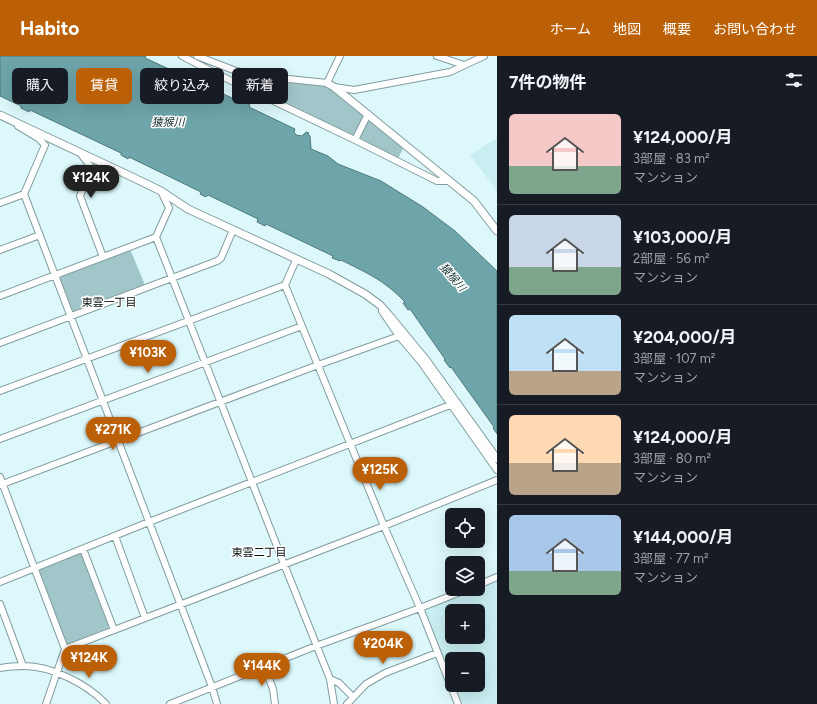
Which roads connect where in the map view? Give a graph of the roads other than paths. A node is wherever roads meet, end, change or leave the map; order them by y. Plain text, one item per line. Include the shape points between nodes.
1 (182, 56) edge
2 (197, 56) edge
3 (340, 56) edge
4 (437, 56) edge
5 (484, 56) edge
6 (464, 65) junction
7 (327, 83) junction
8 (334, 87) junction
9 (368, 114) junction
10 (0, 115) edge
11 (12, 121) junction
12 (356, 140) junction
13 (80, 152) junction
14 (450, 181) junction
15 (161, 191) junction
16 (24, 194) junction
17 (0, 203) edge
18 (233, 230) junction
19 (497, 231) edge
20 (40, 235) junction
21 (156, 237) junction
22 (0, 250) edge
23 (103, 257) junction
24 (296, 260) junction
25 (56, 275) junction
26 (172, 278) junction
27 (285, 286) junction
28 (0, 296) edge
29 (380, 305) junction
30 (71, 316) junction
31 (188, 321) junction
32 (302, 326) junction
33 (399, 336) junction
34 (0, 343) edge
35 (87, 358) junction
36 (423, 361) junction
37 (204, 363) junction
38 (318, 365) junction
39 (0, 391) edge
40 (104, 400) junction
41 (220, 402) junction
42 (450, 404) junction
43 (478, 438) junction
44 (0, 439) edge
45 (119, 440) junction
46 (351, 444) junction
47 (497, 459) edge
48 (497, 470) edge
49 (0, 476) edge
50 (497, 480) edge
51 (252, 482) junction
52 (1, 485) edge
53 (149, 522) junction
54 (384, 526) junction
55 (115, 536) junction
56 (83, 549) junction
57 (284, 564) junction
58 (34, 569) junction
59 (497, 577) edge
60 (0, 582) edge
61 (485, 582) edge
62 (450, 596) edge
63 (0, 604) edge
64 (180, 604) junction
65 (420, 608) junction
66 (146, 618) junction
67 (114, 630) junction
68 (316, 646) junction
69 (65, 649) junction
70 (437, 652) junction
71 (23, 666) junction
72 (264, 666) junction
73 (0, 668) edge
74 (57, 673) junction
75 (330, 679) junction
76 (212, 687) junction
77 (352, 701) edge
78 (46, 704) edge
79 (106, 704) edge
80 (170, 704) edge
81 (217, 704) edge
82 (275, 704) edge
83 (334, 704) edge
84 (458, 704) edge

1 - 12 street
2 - 7 street via 236,71 260,76
3 - 7 street
4 - 6 street
5 - 6 street
6 - 8 street via 450,72 354,90
7 - 8 street
8 - 9 street
9 - 12 street
9 - 14 street
10 - 11 street
11 - 13 street
11 - 16 street via 45,145
12 - 14 street via 437,181
13 - 15 street
13 - 23 street via 91,167 80,196
14 - 19 street via 474,202
15 - 18 street via 188,209
15 - 21 street via 170,208
16 - 17 street
16 - 20 street
18 - 24 street
18 - 26 street via 217,262
20 - 22 street
20 - 25 street
21 - 23 street
21 - 26 street
23 - 25 street
24 - 27 street
24 - 29 street via 342,281
25 - 28 street
25 - 30 street
26 - 30 street
26 - 31 street
27 - 31 street
27 - 32 street
29 - 33 street
29 - 36 street
30 - 34 street
30 - 35 street
31 - 35 street
31 - 37 street
32 - 37 street
32 - 38 street
33 - 36 street
33 - 38 street
35 - 39 street
35 - 40 street
36 - 42 street
36 - 43 street
37 - 40 street
37 - 41 street
38 - 41 street
38 - 46 street
40 - 44 street
40 - 45 street
41 - 45 street
41 - 51 street
42 - 43 street
42 - 46 street
43 - 47 street
43 - 48 street
45 - 52 street
45 - 53 street
46 - 51 street
46 - 54 street
49 - 52 street
50 - 54 street
51 - 53 street
51 - 57 street
52 - 58 street
53 - 55 street
53 - 64 street
54 - 57 street
54 - 65 street
55 - 56 street
55 - 66 street
56 - 58 street
56 - 67 street
57 - 64 street
57 - 68 street
58 - 60 street
58 - 69 street
59 - 61 street
62 - 65 street
63 - 71 street
64 - 66 street
64 - 76 street
65 - 68 street
65 - 70 street
66 - 67 street
67 - 69 street
68 - 72 street
68 - 75 street
69 - 74 street
70 - 77 street via 385,673 366,684
70 - 84 street
71 - 73 street
71 - 74 street via 38,667
72 - 76 street
72 - 82 street via 273,689
74 - 78 street
74 - 79 street via 83,685
75 - 77 street via 339,683
75 - 83 street
76 - 80 street
76 - 81 street

